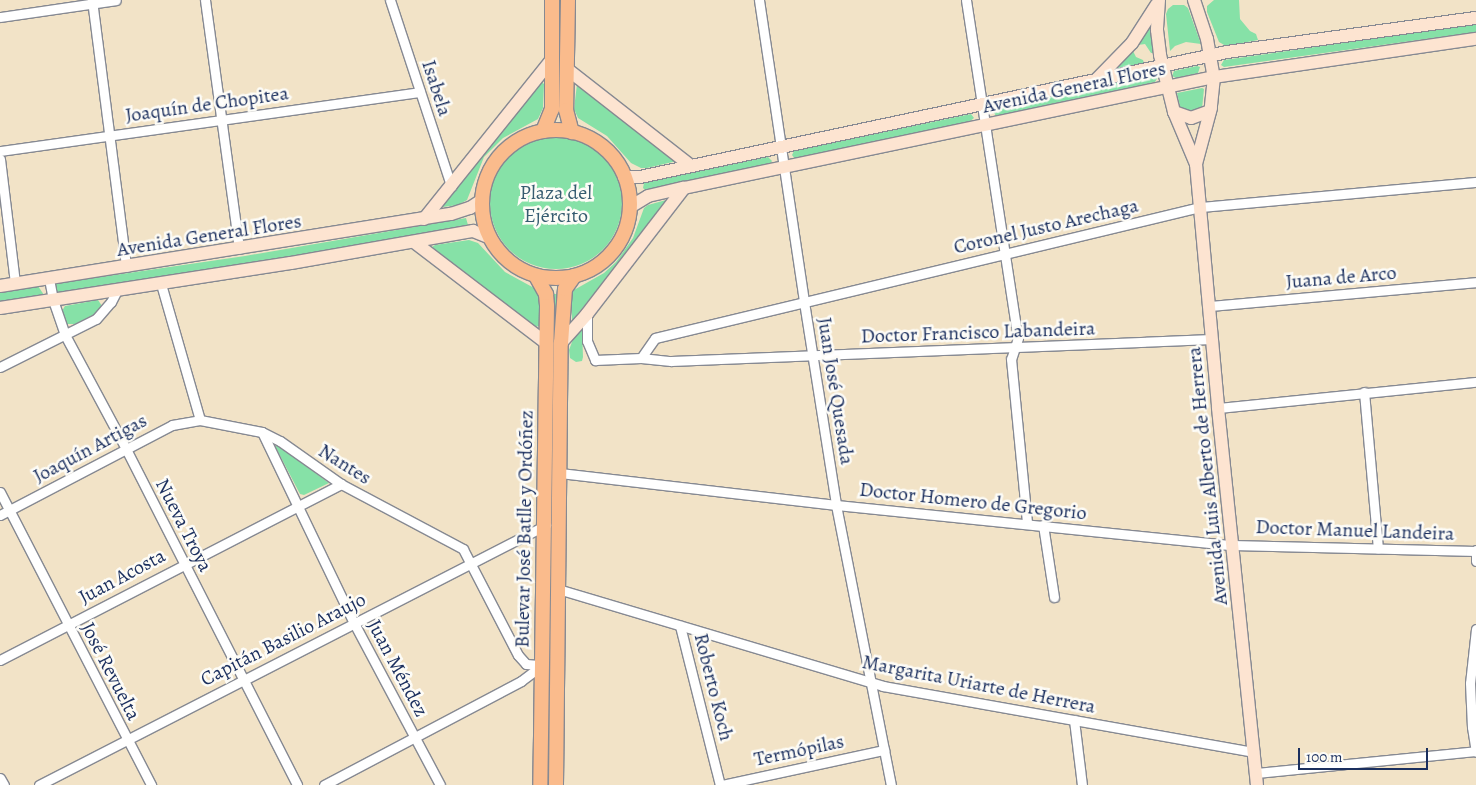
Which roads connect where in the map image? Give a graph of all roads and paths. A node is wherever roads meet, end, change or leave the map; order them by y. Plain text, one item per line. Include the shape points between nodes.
1 (116, 0) edge
2 (205, 0) edge
3 (390, 0) edge
4 (552, 0) edge
5 (568, 0) edge
6 (759, 0) edge
7 (966, 0) edge
8 (1194, 0) edge
9 (1160, 1) edge
10 (92, 2) edge
11 (0, 18) edge
12 (1476, 18) edge
13 (1476, 39) edge
14 (1210, 56) junction
15 (552, 59) junction
16 (1163, 66) junction
17 (567, 69) junction
18 (1214, 77) junction
19 (1095, 81) junction
20 (1168, 86) junction
21 (420, 92) junction
22 (983, 105) junction
23 (1210, 111) junction
24 (1174, 112) junction
25 (221, 120) junction
26 (986, 125) junction
27 (543, 131) junction
28 (572, 132) junction
29 (110, 135) junction
30 (782, 147) junction
31 (0, 151) edge
32 (0, 159) edge
33 (1196, 164) junction
34 (691, 166) junction
35 (785, 168) junction
36 (624, 177) junction
37 (1476, 182) edge
38 (451, 186) junction
39 (684, 188) junction
40 (482, 200) junction
41 (630, 207) junction
42 (1200, 208) junction
43 (424, 219) junction
44 (490, 238) junction
45 (414, 242) junction
46 (238, 249) junction
47 (1006, 254) junction
48 (126, 267) junction
49 (536, 276) junction
50 (574, 276) junction
51 (49, 279) junction
52 (1476, 282) edge
53 (15, 283) junction
54 (161, 284) junction
55 (0, 286) edge
56 (117, 290) junction
57 (53, 300) junction
58 (804, 302) junction
59 (1209, 306) junction
60 (0, 308) edge
61 (587, 314) junction
62 (65, 335) junction
63 (1212, 339) junction
64 (546, 343) junction
65 (562, 343) junction
66 (1014, 348) junction
67 (813, 356) junction
68 (641, 358) junction
69 (0, 367) edge
70 (1476, 382) edge
71 (1364, 392) junction
72 (1218, 408) junction
73 (200, 420) junction
74 (262, 432) junction
75 (126, 449) junction
76 (560, 474) junction
77 (341, 484) junction
78 (0, 492) edge
79 (297, 505) junction
80 (836, 505) junction
81 (9, 510) junction
82 (0, 515) edge
83 (559, 518) junction
84 (1027, 523) junction
85 (1043, 525) junction
86 (544, 526) junction
87 (1232, 545) junction
88 (1378, 548) junction
89 (1476, 551) edge
90 (1476, 561) edge
91 (471, 562) junction
92 (184, 564) junction
93 (558, 589) junction
94 (1054, 597) dead end
95 (354, 623) junction
96 (68, 624) junction
97 (680, 626) junction
98 (1476, 629) edge
99 (0, 660) edge
100 (542, 665) junction
101 (242, 680) junction
102 (871, 683) junction
103 (1074, 720) junction
104 (415, 738) junction
105 (126, 740) junction
106 (884, 750) junction
107 (1476, 751) edge
108 (1254, 752) junction
109 (0, 778) edge
110 (1257, 779) edge
111 (4, 785) edge
112 (39, 785) edge
113 (150, 785) edge
114 (297, 785) edge
115 (324, 785) edge
116 (440, 785) edge
117 (540, 785) edge
118 (556, 785) edge
119 (721, 785) edge
120 (891, 785) edge
121 (1082, 785) edge

1 - 10 street
2 - 25 street
3 - 21 street, Isabela
4 - 15 main road
5 - 17 main road
6 - 30 street, Juan José Quesada
7 - 22 street
8 - 14 main road, Avenida Luis Alberto de Herrera
9 - 16 main road, Avenida Luis Alberto de Herrera via 1158,44
9 - 19 main road, Avenida Luis Alberto de Herrera via 1132,43
10 - 11 street
10 - 29 street
12 - 14 main road, Avenida General Flores
13 - 18 main road, Avenida General Flores
14 - 16 main road, Avenida General Flores
14 - 18 main road, Avenida Luis Alberto de Herrera
15 - 27 main road via 552,109
15 - 38 main road
16 - 19 main road, Avenida General Flores
16 - 20 main road, Avenida Luis Alberto de Herrera
17 - 28 main road via 566,110
17 - 34 main road
18 - 20 main road, Avenida General Flores
18 - 23 main road, Avenida Luis Alberto de Herrera
19 - 22 main road, Avenida General Flores
20 - 24 main road, Avenida Luis Alberto de Herrera
20 - 26 main road, Avenida General Flores
21 - 25 street, Joaquín de Chopitea
21 - 38 street, Isabela
22 - 26 street
22 - 30 main road, Avenida General Flores
23 - 24 main road via 1191,118
23 - 33 main road, Avenida Luis Alberto de Herrera
24 - 33 main road, Avenida Luis Alberto de Herrera
25 - 29 street, Joaquín de Chopitea
25 - 46 street
26 - 35 main road, Avenida General Flores
26 - 47 street
27 - 28 main road
27 - 40 main road via 513,144 497,159 486,178
28 - 36 main road via 604,148
29 - 31 street, Joaquín de Chopitea
29 - 48 street
30 - 34 main road, Avenida General Flores
30 - 35 street, Juan José Quesada
32 - 53 street
33 - 42 main road, Avenida Luis Alberto de Herrera
34 - 36 main road, Avenida General Flores via 640,177
35 - 39 main road, Avenida General Flores
35 - 58 street, Juan José Quesada
36 - 41 main road
37 - 42 street, Coronel Justo Arechaga
38 - 43 main road
39 - 41 main road, Avenida General Flores via 648,196
39 - 61 main road
40 - 43 main road, Avenida General Flores via 456,214
40 - 44 main road via 482,213
41 - 50 main road via 626,228 617,247 593,268
42 - 47 street, Coronel Justo Arechaga
42 - 59 main road, Avenida Luis Alberto de Herrera
43 - 46 main road, Avenida General Flores
44 - 45 main road, Avenida General Flores via 473,231
44 - 49 main road via 509,262
45 - 54 main road, Avenida General Flores
45 - 64 main road
46 - 48 main road, Avenida General Flores
47 - 58 street, Coronel Justo Arechaga
47 - 66 street via 1018,338
48 - 51 main road, Avenida General Flores
49 - 50 main road
49 - 64 main road, Bulevar José Batlle y Ordóñez via 546,294
50 - 65 main road, Bulevar José Batlle y Ordóñez via 565,289
51 - 53 main road, Avenida General Flores
51 - 57 street, Nueva Troya
52 - 59 street, Juana de Arco
53 - 55 main road, Avenida General Flores
54 - 56 main road, Avenida General Flores
54 - 73 street
56 - 57 main road, Avenida General Flores
56 - 62 street via 96,320
57 - 60 main road, Avenida General Flores
57 - 62 street, Nueva Troya
58 - 67 street, Juan José Quesada
58 - 68 street, Coronel Justo Arechaga via 655,338
59 - 63 main road, Avenida Luis Alberto de Herrera
61 - 65 main road
61 - 68 street, Doctor Francisco Labandeira via 587,341 595,360
62 - 69 street
62 - 75 street, Nueva Troya
63 - 66 street, Doctor Francisco Labandeira
63 - 72 main road, Avenida Luis Alberto de Herrera
64 - 86 main road, Bulevar José Batlle y Ordóñez
65 - 76 main road, Bulevar José Batlle y Ordóñez
66 - 67 street, Doctor Francisco Labandeira
66 - 84 street via 1011,359
67 - 68 street, Doctor Francisco Labandeira via 670,361
67 - 80 street, Juan José Quesada
70 - 71 street
71 - 72 street
71 - 88 street
72 - 87 main road, Avenida Luis Alberto de Herrera
73 - 74 street, Nantes
73 - 75 street, Joaquín Artigas via 172,425
74 - 77 street, Nantes
74 - 79 street, Juan Méndez
75 - 81 street, Joaquín Artigas
75 - 92 street, Nueva Troya
76 - 80 street, Doctor Homero de Gregorio
76 - 83 main road, Bulevar José Batlle y Ordóñez
77 - 79 street, Juan Acosta
77 - 91 street, Nantes via 463,549
78 - 81 street, José Revuelta
79 - 92 street, Juan Acosta
79 - 95 street, Juan Méndez
80 - 84 street, Doctor Homero de Gregorio
80 - 102 street, Juan José Quesada
81 - 82 street, Joaquín Artigas
81 - 96 street, José Revuelta
83 - 86 street, Capitán Basilio Araujo
83 - 93 main road, Bulevar José Batlle y Ordóñez
84 - 85 street, Doctor Homero de Gregorio
85 - 87 street, Doctor Homero de Gregorio
85 - 94 street
86 - 91 street, Capitán Basilio Araujo
86 - 100 main road, Bulevar José Batlle y Ordóñez
87 - 88 street, Doctor Manuel Landeira
87 - 108 main road, Avenida Luis Alberto de Herrera
88 - 89 street, Doctor Manuel Landeira
89 - 90 street, Doctor Manuel Landeira
91 - 95 street, Capitán Basilio Araujo
91 - 100 street, Nantes via 522,660 526,664
92 - 96 street, Juan Acosta
92 - 101 street, Nueva Troya
93 - 97 street, Margarita Uriarte de Herrera
93 - 118 main road, Bulevar José Batlle y Ordóñez
95 - 101 street, Capitán Basilio Araujo
95 - 104 street, Juan Méndez
96 - 99 street, Juan Acosta
96 - 105 street, José Revuelta
97 - 102 street, Margarita Uriarte de Herrera
97 - 119 street, Roberto Koch
98 - 107 street via 1470,683
100 - 104 street via 521,681
100 - 117 main road, Bulevar José Batlle y Ordóñez
101 - 105 street, Capitán Basilio Araujo
101 - 114 street, Nueva Troya
102 - 103 street, Margarita Uriarte de Herrera
102 - 106 street, Juan José Quesada
103 - 108 street, Margarita Uriarte de Herrera
103 - 121 street
104 - 115 street
104 - 116 street, Juan Méndez
105 - 112 street, Capitán Basilio Araujo
105 - 113 street, José Revuelta
106 - 119 street, Termópilas
106 - 120 street, Juan José Quesada
107 - 110 street
108 - 110 main road, Avenida Luis Alberto de Herrera
109 - 111 street

